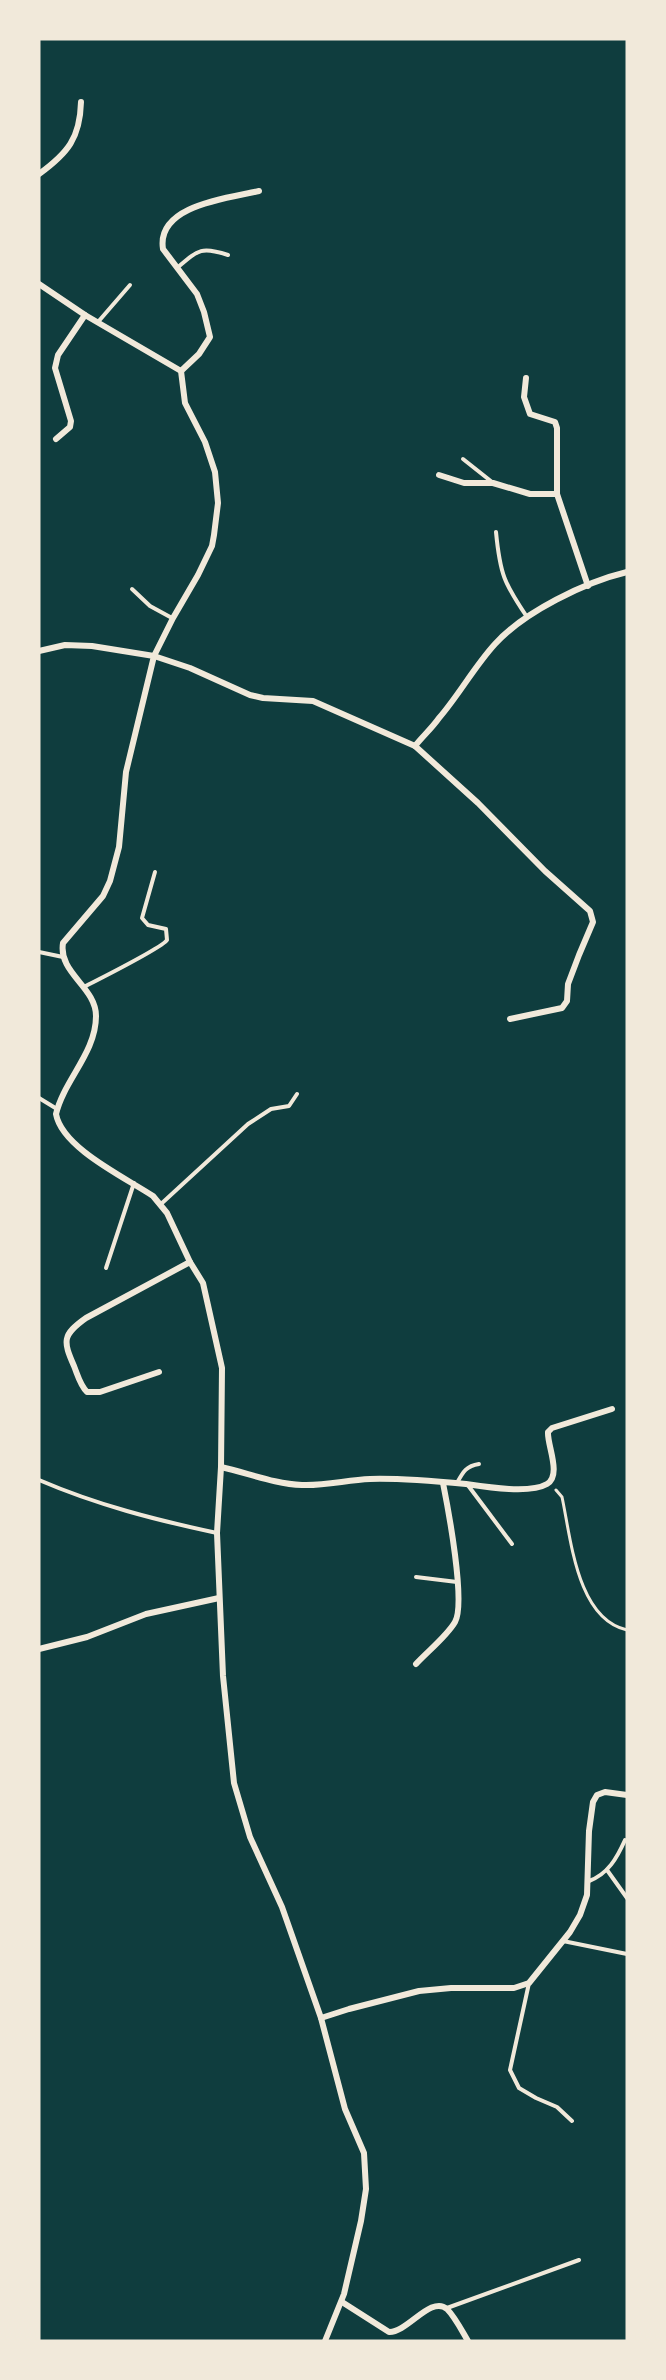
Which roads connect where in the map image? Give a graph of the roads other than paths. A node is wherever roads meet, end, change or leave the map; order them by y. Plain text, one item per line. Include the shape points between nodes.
1 (81, 102) dead end
2 (39, 174) edge
3 (259, 190) dead end
4 (228, 255) dead end
5 (177, 268) junction
6 (39, 284) edge
7 (130, 285) dead end
8 (85, 315) junction
9 (98, 322) junction
10 (181, 371) junction
11 (526, 378) dead end
12 (56, 439) dead end
13 (463, 459) dead end
14 (439, 475) dead end
15 (493, 483) junction
16 (557, 494) junction
17 (496, 532) dead end
18 (627, 572) edge
19 (588, 586) junction
20 (132, 589) dead end
21 (527, 617) junction
22 (172, 618) junction
23 (39, 651) edge
24 (154, 656) junction
25 (415, 746) junction
26 (155, 872) dead end
27 (39, 952) edge
28 (64, 957) junction
29 (84, 987) junction
30 (510, 1019) dead end
31 (297, 1094) dead end
32 (39, 1098) edge
33 (57, 1110) junction
34 (134, 1183) junction
35 (161, 1204) junction
36 (190, 1262) junction
37 (106, 1268) dead end
38 (159, 1372) dead end
39 (612, 1409) dead end
40 (479, 1464) dead end
41 (221, 1467) junction
42 (39, 1480) edge
43 (443, 1483) junction
44 (457, 1484) junction
45 (467, 1485) junction
46 (217, 1533) junction
47 (512, 1544) dead end
48 (416, 1577) dead end
49 (458, 1582) junction
50 (219, 1598) junction
51 (39, 1649) edge
52 (416, 1664) dead end
53 (627, 1795) edge
54 (625, 1840) dead end
55 (607, 1870) junction
56 (589, 1881) junction
57 (627, 1898) edge
58 (562, 1941) junction
59 (627, 1954) edge
60 (529, 1983) junction
61 (321, 2018) junction
62 (572, 2121) dead end
63 (579, 2260) dead end
64 (342, 2302) junction
65 (447, 2308) junction
66 (325, 2341) edge
67 (468, 2341) edge

1 - 2 street via 76,137
3 - 5 street via 202,203 166,228 161,240 163,249
4 - 5 lane via 202,249
5 - 10 street via 197,294 210,337 200,354
6 - 8 street
7 - 9 lane
8 - 9 street
8 - 12 street via 56,363 71,422
9 - 10 street
10 - 22 street via 185,403 215,472 218,513 212,546
11 - 16 street via 524,397 530,414 555,422 557,428
13 - 15 lane
14 - 15 street via 464,483
15 - 16 street via 530,494
16 - 19 street
17 - 21 lane via 502,574
18 - 19 street
19 - 21 street
20 - 22 lane via 150,606
21 - 25 street via 496,643
22 - 24 street
23 - 24 street via 65,645 92,646
24 - 25 street via 250,695 313,701
24 - 28 street via 126,772 115,864 103,896 65,939
25 - 30 street via 592,915 593,922 562,1008
26 - 29 lane via 142,918 148,925 166,929 167,940 160,948
27 - 28 lane
28 - 29 street
29 - 33 street via 95,1007 95,1029
31 - 35 lane via 289,1106 271,1110 248,1124
32 - 33 lane
33 - 34 street via 58,1123 71,1140
34 - 35 street
34 - 37 lane
35 - 36 street
36 - 38 street via 86,1318 72,1328 66,1342 66,1351 87,1392 100,1392
36 - 41 street via 207,1292 222,1368
39 - 45 street via 548,1432 554,1472 546,1485 520,1489
40 - 44 lane via 465,1469
41 - 43 street via 302,1485 369,1479
41 - 46 street
42 - 46 lane via 103,1505
43 - 44 street
43 - 49 street
44 - 45 street
45 - 47 lane
46 - 50 street
48 - 49 lane
49 - 52 street via 455,1622
50 - 51 street via 146,1614 87,1637
50 - 61 street via 231,1765 240,1808 282,1907
53 - 56 street via 605,1792 593,1802
54 - 55 lane
55 - 56 lane
55 - 57 lane
56 - 58 street via 580,1915
58 - 59 lane
58 - 60 street
60 - 61 street via 514,1988 419,1991
60 - 62 lane via 510,2070 519,2088 557,2107
61 - 64 street via 345,2109 364,2154 366,2189
63 - 65 lane
64 - 65 street via 389,2332 402,2330 428,2309
64 - 66 street
65 - 67 street

